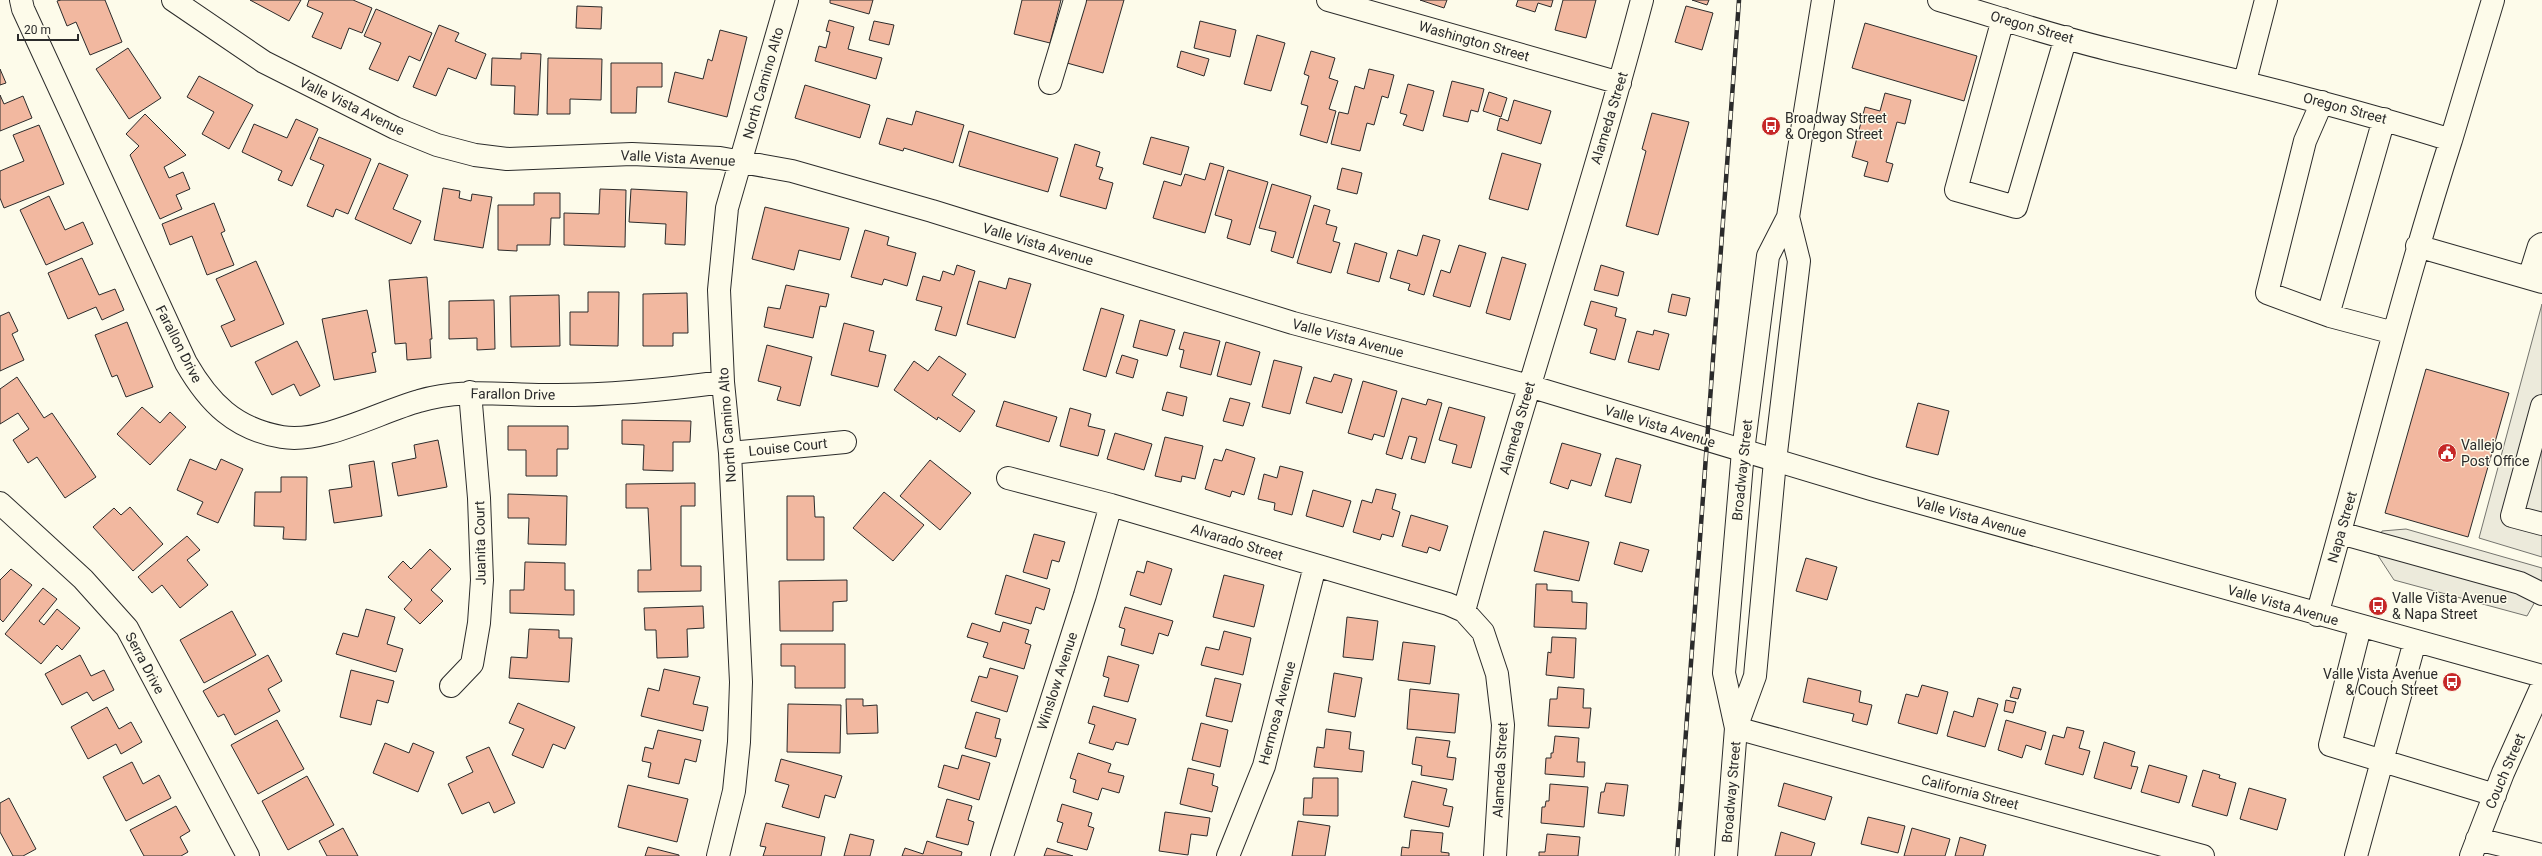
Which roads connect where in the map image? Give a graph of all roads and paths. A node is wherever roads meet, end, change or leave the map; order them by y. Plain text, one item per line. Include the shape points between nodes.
1 (21, 0) edge
2 (173, 0) edge
3 (787, 0) edge
4 (1075, 0) edge
5 (1328, 0) edge
6 (1642, 0) edge
7 (1823, 0) edge
8 (1939, 0) edge
9 (2266, 0) edge
10 (2493, 0) edge
11 (2003, 19) junction
12 (2066, 37) junction
13 (2245, 81) junction
14 (1050, 83) dead end
15 (1620, 83) junction
16 (2322, 102) junction
17 (2384, 119) junction
18 (2451, 140) junction
19 (740, 162) junction
20 (1788, 217) junction
21 (2542, 244) edge
22 (2417, 246) junction
23 (2536, 280) edge
24 (2328, 315) junction
25 (2394, 333) junction
26 (723, 382) junction
27 (1529, 386) junction
28 (470, 392) junction
29 (2542, 406) edge
30 (845, 442) dead end
31 (1743, 451) junction
32 (730, 453) junction
33 (1775, 461) junction
34 (1008, 478) dead end
35 (0, 503) edge
36 (1111, 505) junction
37 (2542, 524) edge
38 (2340, 533) junction
39 (1315, 566) junction
40 (2542, 594) edge
41 (1464, 612) junction
42 (2317, 615) junction
43 (2360, 627) junction
44 (2415, 641) junction
45 (2542, 676) edge
46 (451, 686) dead end
47 (2542, 686) edge
48 (1736, 728) junction
49 (2382, 761) junction
50 (2495, 795) junction
51 (2474, 847) edge
52 (2542, 855) edge
53 (248, 856) edge
54 (718, 856) edge
55 (1002, 856) edge
56 (1228, 856) edge
57 (1495, 856) edge
58 (1726, 856) edge
59 (2203, 856) edge
60 (2356, 856) edge

1 - 28 street, Farallon Drive via 22,9 186,362 198,384 213,403 236,420 260,432 284,437 310,437 420,400
2 - 19 street, Valle Vista Avenue via 264,62 395,128 437,145 475,155 507,159 632,154 720,158
3 - 19 street, North Camino Alto
4 - 14 street
5 - 15 street, Washington Street
6 - 15 street, Alameda Street
7 - 20 street, Broadway Street
8 - 11 street, Oregon Street
9 - 13 street
10 - 18 street
11 - 12 street, Oregon Street
11 - 12 street via 1956,190 2016,207
12 - 13 street, Oregon Street
13 - 16 street, Oregon Street
15 - 27 street, Alameda Street
16 - 17 street, Oregon Street
16 - 24 street via 2305,142 2267,293
17 - 18 street, Oregon Street
17 - 24 street
18 - 22 street
19 - 26 street, North Camino Alto via 727,208 719,290
19 - 27 street, Valle Vista Avenue via 792,171 1293,323
20 - 31 street, Broadway Street via 1768,256
20 - 33 street, Broadway Street via 1799,261
21 - 23 street via 2539,246
22 - 23 street
22 - 25 street
24 - 25 street
25 - 38 street, Napa Street
26 - 28 street, Farallon Drive via 646,392 545,395
26 - 32 street, North Camino Alto
27 - 31 street, Valle Vista Avenue
27 - 41 street, Alameda Street
28 - 46 street, Juanita Court via 479,498 482,580 472,664
29 - 37 street via 2512,516
30 - 32 street, Louise Court
31 - 33 street, Valle Vista Avenue
31 - 48 street, Broadway Street via 1724,673
32 - 54 street, North Camino Alto via 741,682 740,742 734,791
33 - 42 street, Valle Vista Avenue
33 - 48 street, Broadway Street via 1755,676
34 - 36 street, Alvarado Street
35 - 53 street, Serra Drive via 84,579 127,628
36 - 39 street, Alvarado Street
36 - 55 street, Winslow Avenue via 1086,595
38 - 40 street via 2520,584
38 - 42 street, Napa Street
39 - 41 street, Alvarado Street via 1448,604
39 - 56 street, Hermosa Avenue via 1264,766
41 - 57 street, Alameda Street via 1483,632 1497,674 1504,725
42 - 43 street, Valle Vista Avenue
43 - 44 street, Valle Vista Avenue
43 - 49 street via 2330,745
44 - 45 street, Valle Vista Avenue
44 - 49 street
47 - 50 street, Couch Street
48 - 58 street, Broadway Street
48 - 59 street, California Street
49 - 50 street
49 - 60 street
50 - 51 street, Couch Street
51 - 52 street

